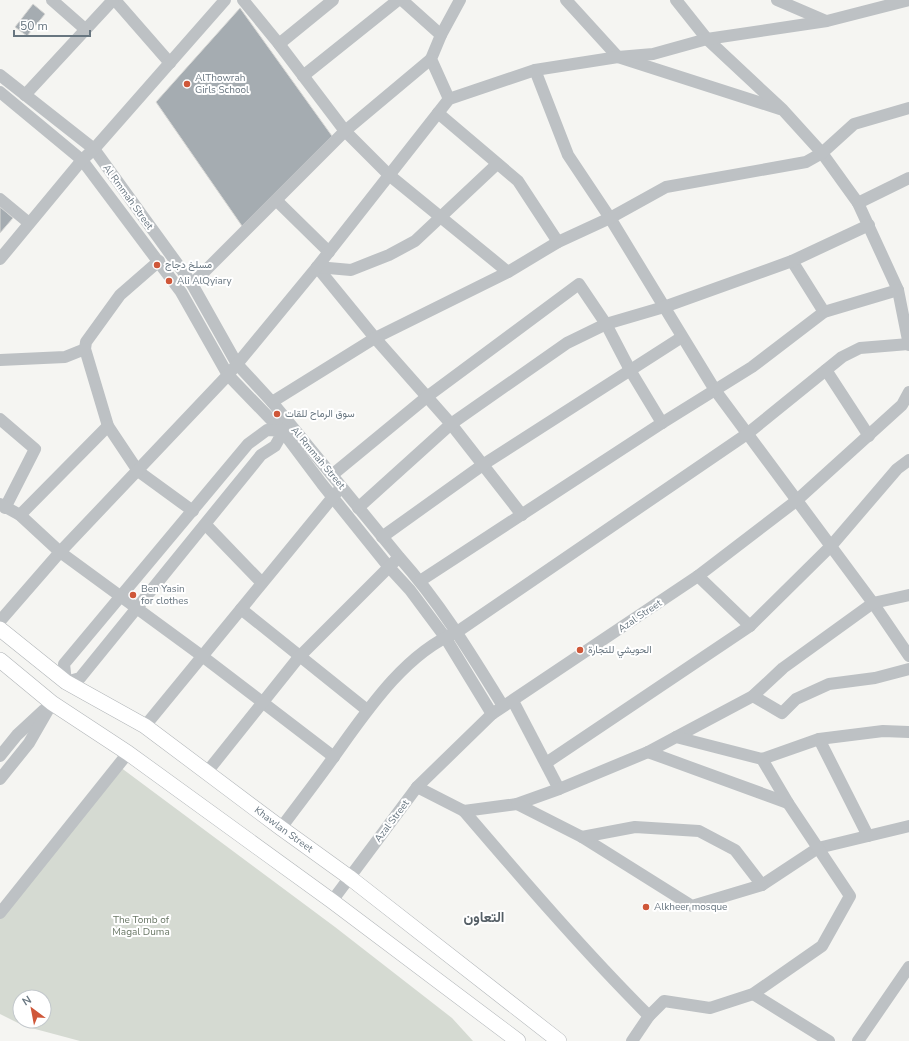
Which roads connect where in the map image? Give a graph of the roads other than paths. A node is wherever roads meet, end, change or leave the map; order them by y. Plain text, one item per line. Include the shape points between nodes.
1 (52, 0) edge
2 (114, 0) edge
3 (225, 0) edge
4 (243, 0) edge
5 (333, 0) edge
6 (398, 0) edge
7 (402, 0) edge
8 (460, 0) edge
9 (566, 0) edge
10 (676, 0) edge
11 (777, 0) edge
12 (909, 0) edge
13 (827, 21) junction
14 (85, 29) junction
15 (441, 35) junction
16 (707, 39) junction
17 (279, 44) junction
18 (618, 57) junction
19 (431, 59) junction
20 (170, 63) junction
21 (536, 70) junction
22 (0, 75) edge
23 (303, 76) junction
24 (0, 92) edge
25 (25, 95) junction
26 (449, 99) junction
27 (909, 108) edge
28 (783, 110) junction
29 (438, 113) junction
30 (345, 131) junction
31 (94, 149) junction
32 (822, 153) junction
33 (82, 160) junction
34 (497, 164) junction
35 (389, 175) junction
36 (909, 178) edge
37 (0, 199) edge
38 (276, 200) junction
39 (858, 203) junction
40 (441, 217) junction
41 (610, 218) junction
42 (29, 223) junction
43 (869, 225) junction
44 (558, 242) junction
45 (329, 252) junction
46 (0, 259) edge
47 (159, 261) junction
48 (792, 261) junction
49 (317, 267) junction
50 (508, 272) junction
51 (192, 284) junction
52 (898, 290) junction
53 (664, 307) junction
54 (824, 312) junction
55 (606, 324) junction
56 (682, 337) junction
57 (375, 338) junction
58 (909, 345) edge
59 (85, 349) junction
60 (0, 360) edge
61 (237, 364) junction
62 (630, 370) junction
63 (826, 370) junction
64 (228, 375) junction
65 (715, 390) junction
66 (909, 392) edge
67 (428, 396) junction
68 (272, 402) junction
69 (906, 410) edge
70 (0, 419) edge
71 (662, 423) junction
72 (451, 424) junction
73 (108, 426) junction
74 (288, 430) junction
75 (747, 434) junction
76 (869, 436) junction
77 (909, 460) edge
78 (484, 464) junction
79 (138, 471) junction
80 (332, 475) junction
81 (342, 487) junction
82 (333, 497) junction
83 (796, 501) junction
84 (3, 506) edge
85 (358, 508) junction
86 (193, 510) junction
87 (20, 515) junction
88 (522, 515) junction
89 (206, 525) junction
90 (382, 536) junction
91 (831, 546) junction
92 (60, 552) junction
93 (399, 557) junction
94 (388, 566) junction
95 (698, 576) junction
96 (420, 581) junction
97 (262, 583) junction
98 (909, 595) edge
99 (121, 598) junction
100 (873, 603) junction
101 (136, 608) junction
102 (241, 609) junction
103 (0, 621) edge
104 (750, 626) junction
105 (0, 629) edge
106 (457, 632) junction
107 (445, 637) junction
108 (202, 656) junction
109 (909, 656) edge
110 (299, 657) junction
111 (0, 660) edge
112 (909, 669) edge
113 (66, 682) junction
114 (753, 696) junction
115 (52, 702) junction
116 (262, 702) junction
117 (508, 703) junction
118 (367, 710) junction
119 (492, 714) junction
120 (145, 726) junction
121 (909, 732) edge
122 (676, 737) junction
123 (819, 739) junction
124 (648, 752) junction
125 (128, 754) junction
126 (0, 756) edge
127 (334, 758) junction
128 (762, 759) junction
129 (546, 763) junction
130 (207, 772) junction
131 (0, 779) edge
132 (417, 787) junction
133 (559, 789) junction
134 (788, 803) junction
135 (517, 804) junction
136 (464, 811) junction
137 (909, 826) edge
138 (281, 828) junction
139 (868, 836) junction
140 (582, 837) junction
141 (818, 848) junction
142 (349, 877) junction
143 (762, 885) junction
144 (332, 901) junction
145 (0, 913) edge
146 (909, 967) edge
147 (753, 994) junction
148 (649, 1016) junction
149 (518, 1041) edge
150 (559, 1041) edge
151 (632, 1041) edge
152 (829, 1041) edge
153 (858, 1041) edge

1 - 14 street
2 - 14 street
2 - 20 street
3 - 20 street
4 - 17 street
5 - 17 street
6 - 23 street
7 - 15 street
8 - 15 street
9 - 18 street
10 - 16 street
11 - 13 street
12 - 13 street
13 - 16 street
14 - 25 street
15 - 19 street
16 - 18 street via 653,54
16 - 28 street
17 - 23 street
18 - 21 street
18 - 28 street
19 - 26 street
19 - 30 street
20 - 31 street
21 - 26 street
21 - 41 street via 568,155
22 - 25 street, Al Rmmah Street
23 - 30 street
24 - 33 street, Al Rmmah Street
25 - 31 street, Al Rmmah Street
26 - 29 street
27 - 32 street via 854,124
28 - 32 street
29 - 34 street
29 - 35 street
30 - 35 street
30 - 38 street
31 - 33 street
31 - 51 street, Al Rmmah Street
32 - 39 street
32 - 41 street via 806,162 666,187
33 - 42 street
33 - 47 street, Al Rmmah Street
34 - 40 street
34 - 44 street via 518,181
35 - 40 street
35 - 45 street
36 - 39 street
37 - 42 street
38 - 45 street
38 - 51 street
39 - 43 street
40 - 49 street via 415,241 390,256 351,270
40 - 50 street
41 - 44 street
41 - 53 street
42 - 46 street
43 - 48 street
43 - 52 street
44 - 50 street
45 - 49 street
47 - 59 street via 120,295 86,342
47 - 64 street, Al Rmmah Street via 181,292
48 - 53 street
48 - 54 street
49 - 57 street
49 - 61 street
50 - 57 street
51 - 61 street, Al Rmmah Street
52 - 54 street
52 - 58 street
53 - 55 street
53 - 56 street
54 - 65 street via 752,367
55 - 62 street
55 - 67 street via 579,284
55 - 72 street via 567,343
56 - 62 street
56 - 65 street
57 - 67 street
57 - 68 street
58 - 63 street via 860,348 842,357
59 - 60 street via 65,357
59 - 73 street
61 - 64 street
61 - 68 street, Al Rmmah Street
62 - 71 street
62 - 78 street
63 - 75 street
63 - 76 street
64 - 74 street, Al Rmmah Street
64 - 79 street
65 - 71 street
65 - 75 street
66 - 69 street, Azal Street
67 - 72 street
67 - 80 street
68 - 74 street, Al Rmmah Street
69 - 76 street, Azal Street
70 - 84 street via 35,449
71 - 88 street
72 - 78 street
72 - 85 street
73 - 79 street
73 - 87 street
74 - 80 street, Al Rmmah Street
74 - 82 street, Al Rmmah Street
74 - 86 street via 266,430 248,444
74 - 89 street via 275,446 261,456
75 - 83 street
75 - 106 street
76 - 83 street, Azal Street
77 - 91 street via 897,469
78 - 88 street
78 - 90 street
79 - 86 street
79 - 92 street
80 - 81 street, Al Rmmah Street
81 - 82 street
81 - 85 street, Al Rmmah Street
82 - 94 street, Al Rmmah Street
82 - 97 street
83 - 91 street
83 - 95 street, Azal Street
84 - 87 street
85 - 90 street, Al Rmmah Street
86 - 99 street
87 - 92 street
88 - 96 street
89 - 97 street
89 - 101 street
90 - 93 street, Al Rmmah Street
91 - 100 street
91 - 104 street
92 - 99 street
92 - 103 street
93 - 94 street
93 - 96 street, Al Rmmah Street
94 - 107 street, Al Rmmah Street via 410,590
94 - 110 street
95 - 104 street
95 - 117 street, Azal Street
96 - 106 street, Al Rmmah Street
97 - 102 street
98 - 100 street
99 - 101 street
99 - 113 street via 64,664
100 - 109 street
100 - 114 street via 784,668
101 - 108 street
101 - 113 street via 80,678
102 - 108 street
102 - 110 street
104 - 129 street
105 - 113 main road, Khawlan Street
106 - 107 street
106 - 117 street, Al Rmmah Street
107 - 118 street via 415,658
107 - 119 street, Al Rmmah Street
108 - 116 street
108 - 120 street
110 - 116 street
110 - 118 street
111 - 115 main road
112 - 114 street via 875,678 829,684 796,699 782,713
113 - 115 main road
113 - 120 main road, Khawlan Street
114 - 122 street
115 - 125 main road
115 - 126 street
115 - 131 street via 29,743
116 - 127 street
116 - 130 street
117 - 119 street, Azal Street
117 - 129 street, Al Rmmah Street
118 - 127 street
119 - 132 street, Azal Street
120 - 130 main road, Khawlan Street
121 - 123 street via 882,731
122 - 124 street
122 - 128 street
123 - 128 street
123 - 139 street
124 - 133 street
124 - 134 street
125 - 144 main road
125 - 145 street
127 - 138 street
128 - 134 street
129 - 133 street, Al Rmmah Street
130 - 138 main road, Khawlan Street
132 - 136 street
132 - 142 street, Azal Street
133 - 135 street
134 - 141 street
135 - 136 street
135 - 140 street
136 - 148 street via 554,916
137 - 139 street
138 - 142 main road, Khawlan Street
139 - 141 street
140 - 143 street via 692,906
140 - 143 street via 635,827 699,831 736,850
141 - 143 street
141 - 147 street via 850,896 822,946
142 - 144 street, Azal Street
142 - 150 main road, Khawlan Street
144 - 149 main road
146 - 153 street
147 - 148 street via 710,1008 664,1001
147 - 152 street
148 - 151 street

